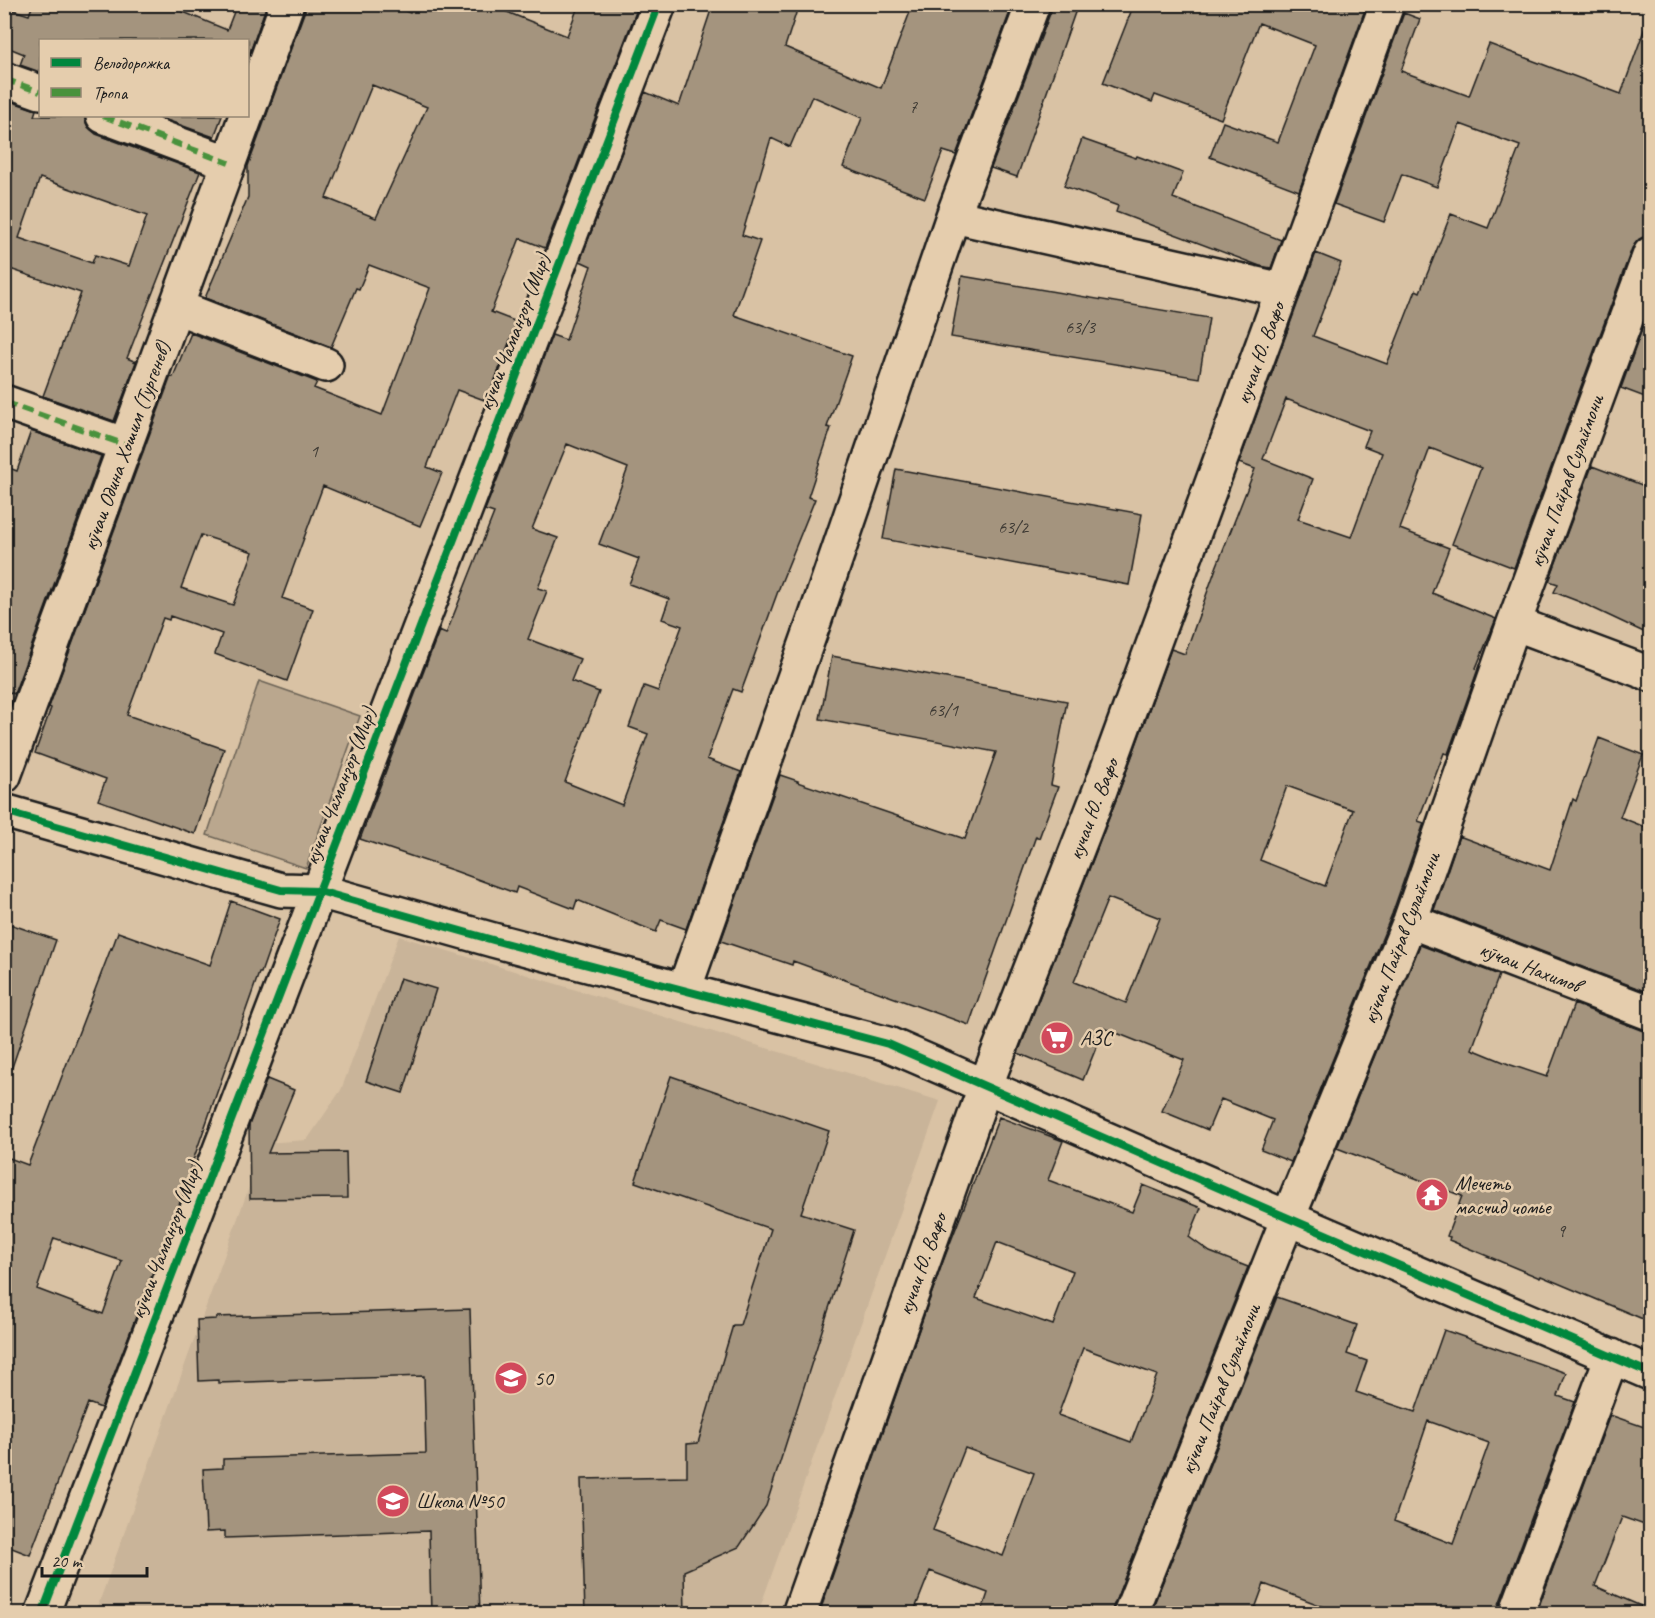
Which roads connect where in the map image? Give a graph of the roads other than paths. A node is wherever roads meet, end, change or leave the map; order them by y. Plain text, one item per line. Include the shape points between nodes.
1 (287, 4) edge
2 (659, 4) edge
3 (1033, 4) edge
4 (1387, 4) edge
5 (4, 79) edge
6 (39, 92) edge
7 (249, 108) edge
8 (106, 117) edge
9 (246, 117) edge
10 (229, 163) junction
11 (953, 216) junction
12 (1650, 254) edge
13 (1283, 290) junction
14 (177, 307) junction
15 (1637, 331) edge
16 (326, 365) dead end
17 (4, 402) edge
18 (126, 445) junction
19 (1514, 623) junction
20 (1650, 674) edge
21 (4, 776) edge
22 (4, 811) edge
23 (319, 891) junction
24 (1410, 921) junction
25 (684, 990) junction
26 (1650, 1013) edge
27 (985, 1087) junction
28 (1288, 1218) junction
29 (1612, 1356) junction
30 (1650, 1373) edge
31 (42, 1614) edge
32 (799, 1614) edge
33 (1130, 1614) edge
34 (1516, 1614) edge

1 - 7 street, кӯчаи Одина Хошим (Тургенев)
2 - 23 street, кӯчаи Чаманзор (Мир)
3 - 11 street
4 - 13 street, кучаи Ю. Вафо
5 - 6 street
8 - 10 street
9 - 10 street, кӯчаи Одина Хошим (Тургенев)
10 - 14 street, кӯчаи Одина Хошим (Тургенев)
11 - 13 street
11 - 25 street
12 - 15 street, кӯчаи Пайрав Сулаймони
13 - 27 street, кучаи Ю. Вафо via 1099,793
14 - 16 street
14 - 18 street, кӯчаи Одина Хошим (Тургенев)
15 - 19 street, кӯчаи Пайрав Сулаймони
17 - 18 street
18 - 21 street, кӯчаи Одина Хошим (Тургенев)
19 - 20 street
19 - 24 street, кӯчаи Пайрав Сулаймони
22 - 23 street via 281,890
23 - 25 street
23 - 31 street, кӯчаи Чаманзор (Мир)
24 - 26 street, кӯчаи Нахимов
24 - 28 street, кӯчаи Пайрав Сулаймони
25 - 27 street via 888,1044
27 - 28 street
27 - 32 street, кучаи Ю. Вафо
28 - 29 street
28 - 33 street, кӯчаи Пайрав Сулаймони
29 - 30 street
29 - 34 street

